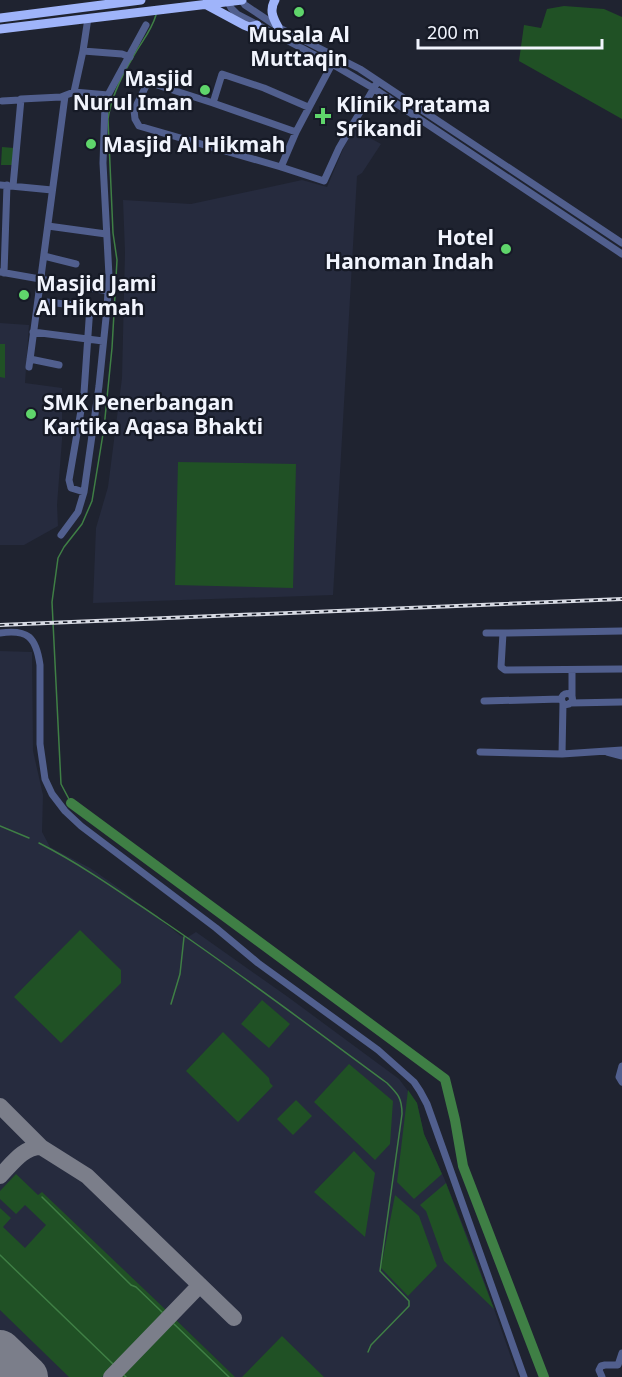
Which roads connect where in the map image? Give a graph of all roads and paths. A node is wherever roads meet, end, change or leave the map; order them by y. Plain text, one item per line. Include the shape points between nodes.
1 (141, 0) edge
2 (227, 0) edge
3 (241, 0) edge
4 (275, 0) edge
5 (204, 3) junction
6 (81, 4) edge
7 (0, 18) edge
8 (88, 18) junction
9 (147, 25) dead end
10 (257, 25) junction
11 (278, 27) junction
12 (0, 29) edge
13 (83, 51) junction
14 (130, 57) junction
15 (332, 64) junction
16 (378, 81) junction
17 (373, 88) junction
18 (74, 92) junction
19 (108, 95) junction
20 (65, 96) junction
21 (2, 100) dead end
22 (20, 100) junction
23 (213, 103) junction
24 (308, 107) junction
25 (296, 132) junction
26 (280, 167) junction
27 (7, 185) edge
28 (52, 190) junction
29 (48, 226) junction
30 (106, 234) junction
31 (622, 243) edge
32 (622, 254) edge
33 (44, 256) junction
34 (76, 264) dead end
35 (2, 273) edge
36 (41, 280) junction
37 (108, 291) junction
38 (38, 301) junction
39 (33, 332) junction
40 (88, 340) junction
41 (103, 341) junction
42 (30, 359) junction
43 (59, 365) dead end
44 (29, 367) dead end
45 (84, 492) junction
46 (61, 536) dead end
47 (622, 631) edge
48 (0, 633) edge
49 (486, 633) dead end
50 (503, 633) junction
51 (622, 669) edge
52 (572, 671) junction
53 (484, 700) dead end
54 (566, 701) junction
55 (622, 702) edge
56 (622, 750) edge
57 (605, 751) junction
58 (480, 752) dead end
59 (562, 754) junction
60 (622, 756) edge
61 (622, 1066) edge
62 (622, 1082) edge
63 (622, 1353) edge
64 (620, 1366) edge
65 (524, 1377) edge
66 (602, 1377) edge

1 - 6 highway
2 - 3 highway
2 - 5 highway
2 - 10 street via 234,12
3 - 11 street
4 - 11 highway via 272,17
5 - 8 highway
5 - 10 highway via 244,25
6 - 7 highway
8 - 12 highway
8 - 13 street
9 - 14 street
10 - 15 street
11 - 16 street
13 - 14 street
13 - 18 street
14 - 19 street
15 - 17 street
15 - 24 street
16 - 17 street
16 - 31 street
17 - 26 street via 324,181
17 - 32 street
18 - 19 street
18 - 20 street
19 - 30 street via 103,163
20 - 22 street
20 - 28 street
21 - 22 street
22 - 27 street
23 - 24 street via 222,74
23 - 25 street
23 - 26 street via 153,83 146,86 133,115 142,127
24 - 25 street
25 - 26 street
27 - 28 street
27 - 35 street
28 - 29 street
29 - 30 street
29 - 33 street
30 - 37 street
33 - 34 street
33 - 36 street
35 - 36 street
36 - 37 street
36 - 38 street
37 - 41 street
38 - 39 street
38 - 40 street via 91,307
39 - 40 street
39 - 42 street
40 - 41 street
40 - 45 street via 84,393 69,480 71,488
41 - 45 street
42 - 43 street
42 - 44 street
45 - 46 street via 78,512
47 - 50 street
48 - 65 street via 22,632 39,655 40,744 45,779 65,811 258,963 378,1050 414,1082 427,1104
49 - 50 street
50 - 52 street via 502,669
51 - 52 street
52 - 54 street
53 - 54 street
54 - 55 street
54 - 59 street
56 - 57 street
57 - 59 street
57 - 60 street
58 - 59 street
61 - 62 street
63 - 64 street
64 - 66 street via 601,1366

